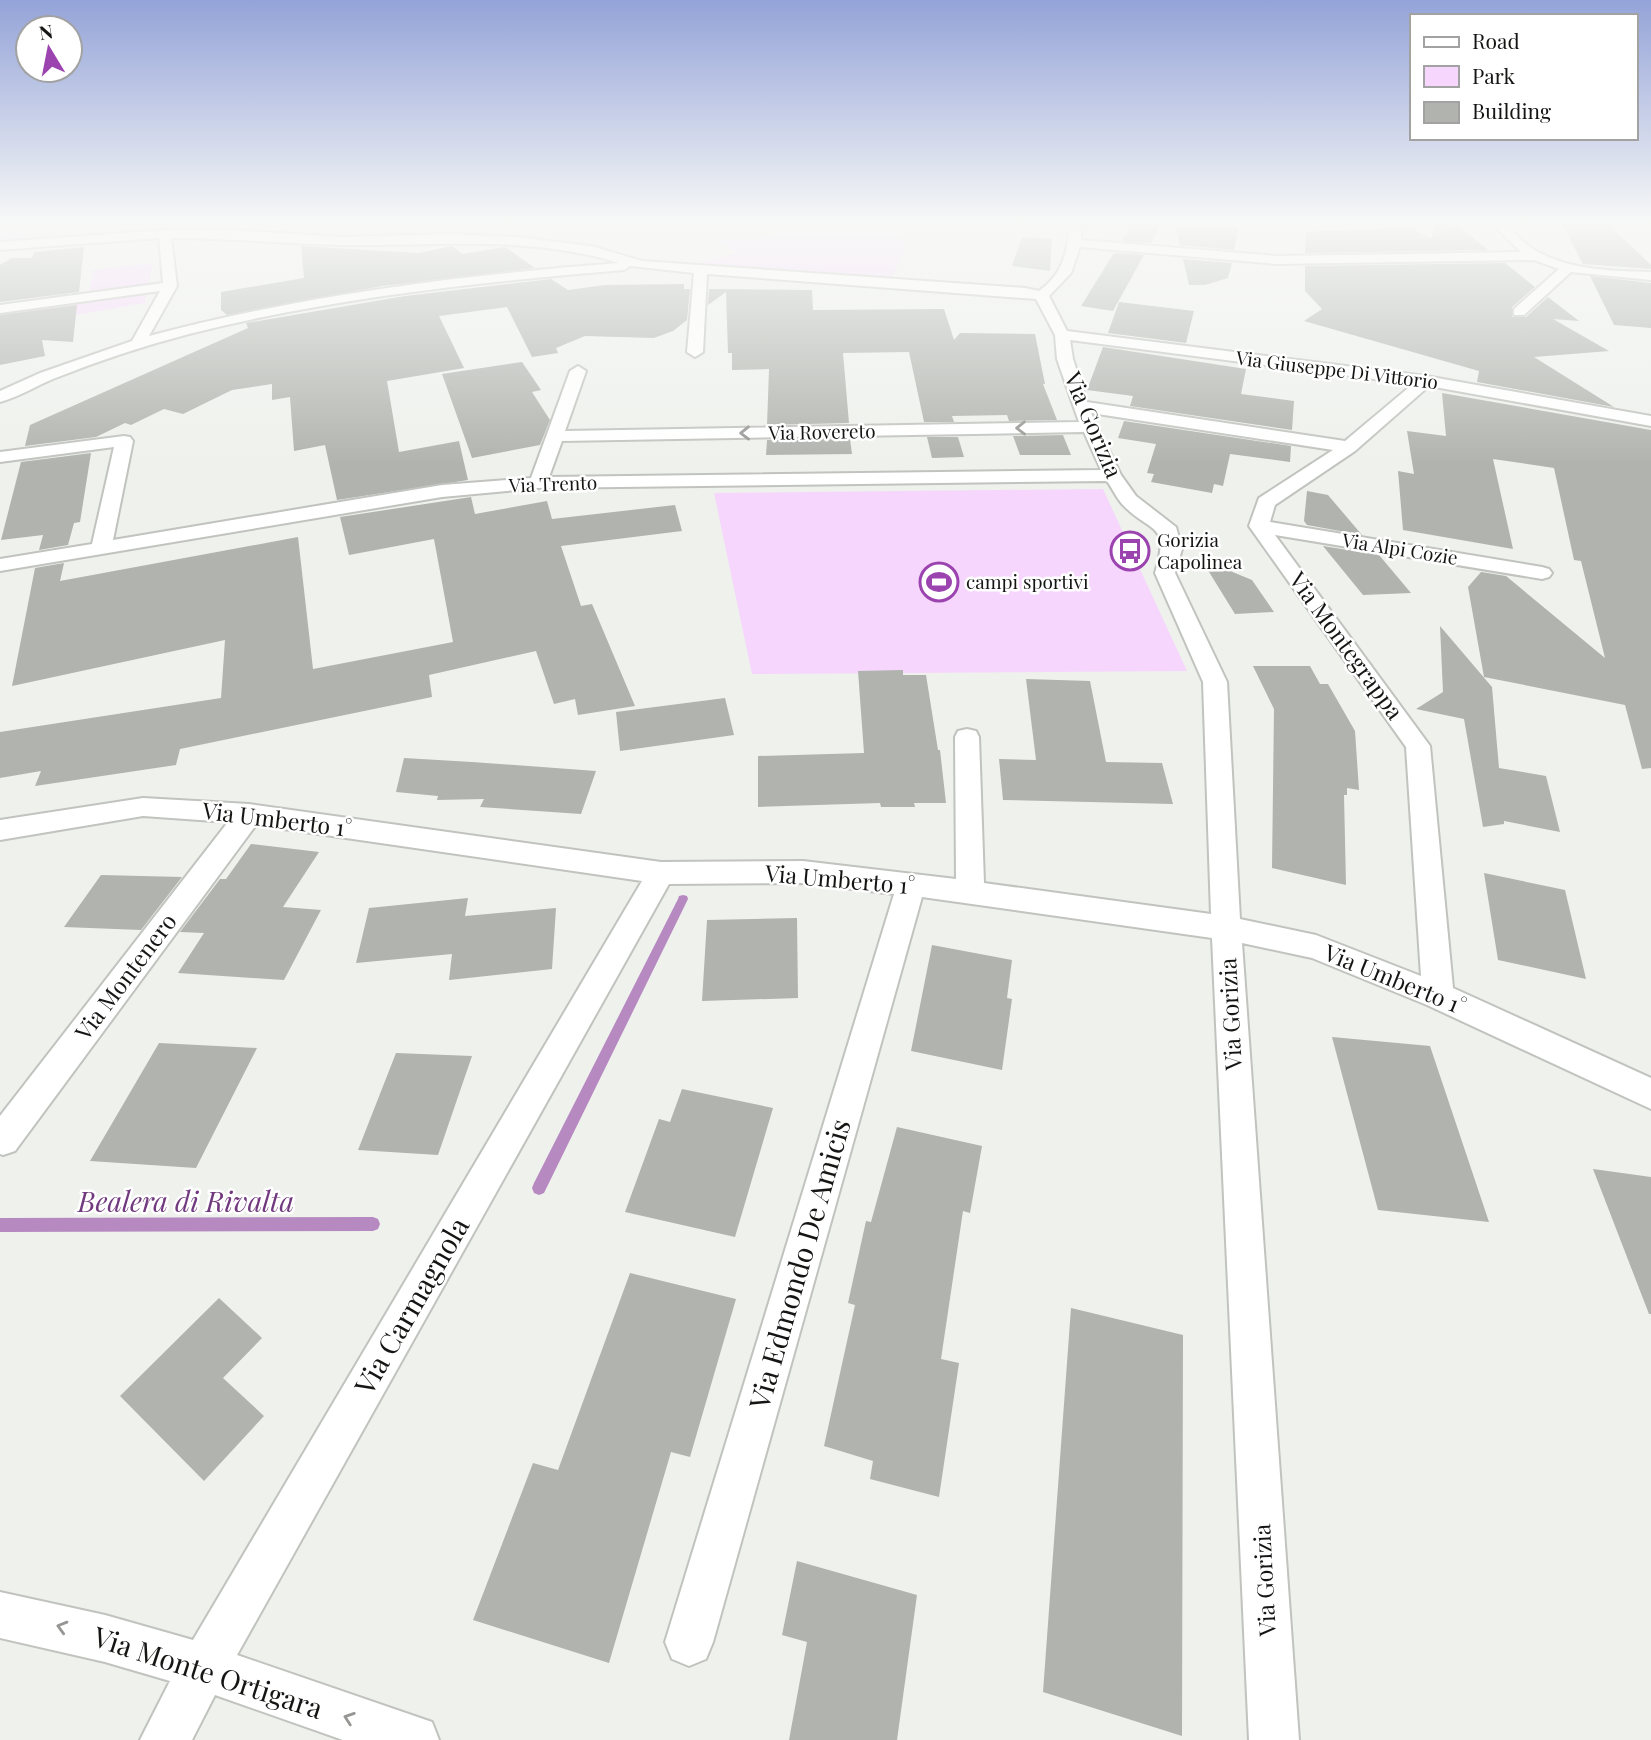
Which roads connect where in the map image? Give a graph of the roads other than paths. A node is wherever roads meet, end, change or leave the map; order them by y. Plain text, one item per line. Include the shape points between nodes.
1 (50, 302) edge
2 (161, 302) edge
3 (322, 302) edge
4 (699, 302) edge
5 (1044, 302) edge
6 (1530, 302) edge
7 (0, 309) edge
8 (1519, 312) dead end
9 (1062, 335) junction
10 (137, 345) junction
11 (695, 352) dead end
12 (578, 371) dead end
13 (1426, 381) junction
14 (0, 397) edge
15 (1080, 406) junction
16 (1651, 421) edge
17 (1090, 428) junction
18 (554, 436) junction
19 (1349, 447) junction
20 (0, 457) edge
21 (1112, 475) junction
22 (538, 483) junction
23 (1259, 526) junction
24 (101, 548) junction
25 (0, 565) edge
26 (1542, 573) dead end
27 (967, 737) dead end
28 (249, 814) junction
29 (0, 830) edge
30 (661, 873) junction
31 (911, 886) junction
32 (971, 892) junction
33 (1226, 928) junction
34 (1438, 996) junction
35 (1651, 1094) edge
36 (3, 1139) dead end
37 (0, 1615) edge
38 (689, 1642) dead end
39 (203, 1669) junction
40 (165, 1740) edge
41 (414, 1740) edge
42 (1274, 1740) edge

1 - 7 street
2 - 10 street
3 - 10 street
4 - 11 street
5 - 9 street
6 - 8 street
9 - 13 street, Via Giuseppe Di Vittorio
9 - 15 street, Via Gorizia
10 - 14 street
12 - 18 street
13 - 16 street, Via Giuseppe Di Vittorio
13 - 19 street
15 - 17 street, Via Gorizia
15 - 19 street
17 -> 18 street, Via Rovereto
17 - 21 street, Via Gorizia
18 - 22 street
19 - 23 street via 1266,502
20 - 24 street via 124,440
21 - 22 street, Via Trento
21 - 33 street, Via Gorizia via 1129,500 1166,527 1172,548 1165,573 1215,682
22 - 24 street, Via Trento via 442,491
23 - 26 street, Via Alpi Cozie
23 - 34 street, Via Montegrappa via 1418,746
24 - 25 street, Via Trento
27 - 32 street
28 - 29 street, Via Umberto 1° via 143,807
28 - 30 street, Via Umberto 1°
28 - 36 street, Via Montenero
30 - 31 street, Via Umberto 1° via 803,872
30 - 39 street, Via Carmagnola
31 - 32 street, Via Umberto 1°
31 - 38 street, Via Edmondo De Amicis
32 - 33 street, Via Umberto 1°
33 - 34 street, Via Umberto 1° via 1316,947
33 - 42 street, Via Gorizia
34 - 35 street, Via Umberto 1°
39 -> 37 street, Via Monte Ortigara via 51,1624
39 - 40 street, Via Carmagnola
41 -> 39 street, Via Monte Ortigara

